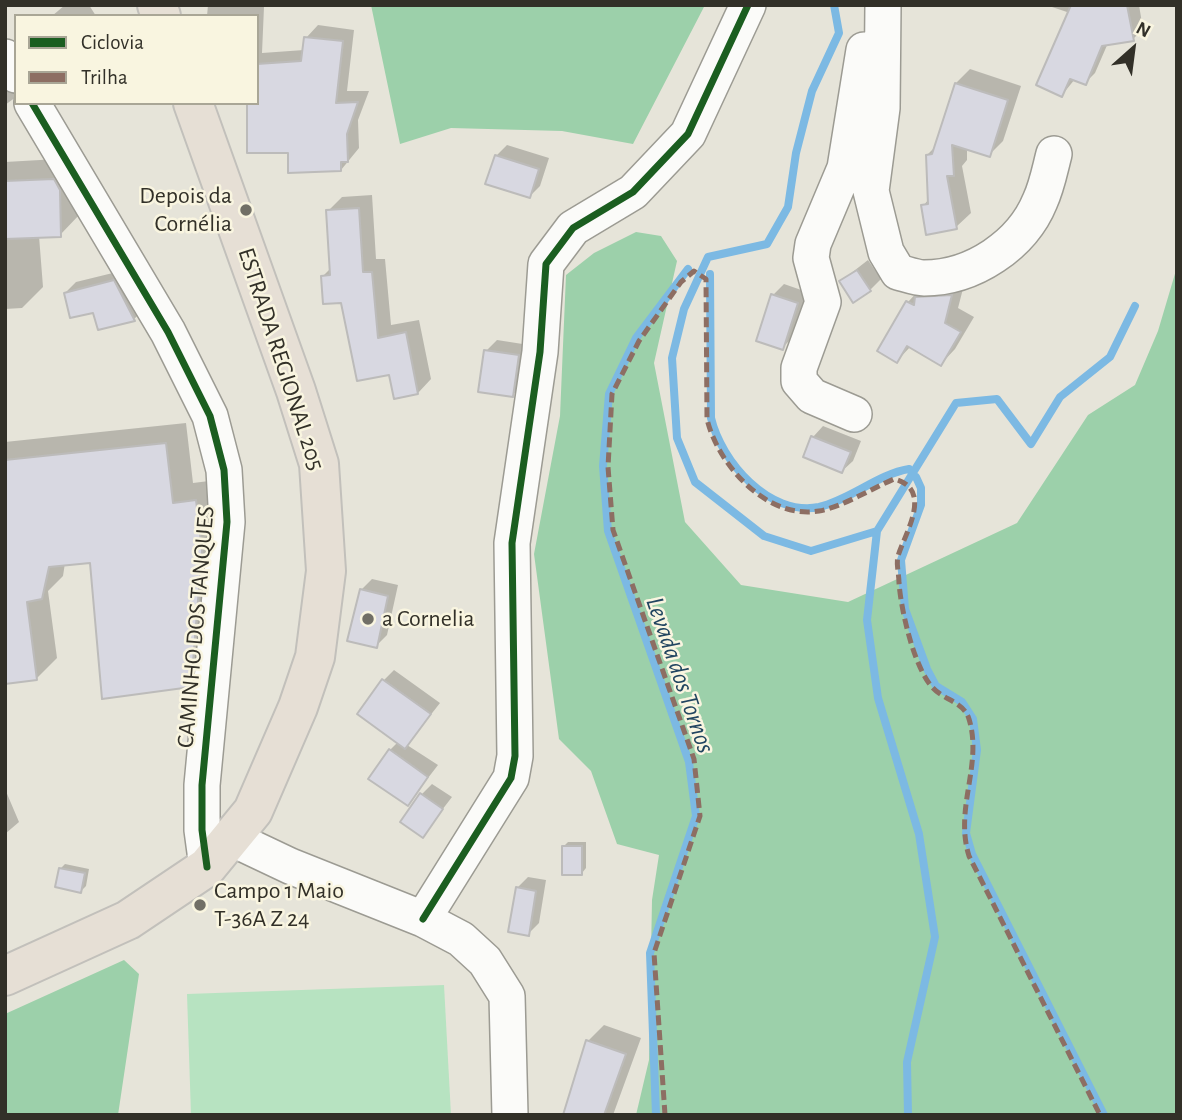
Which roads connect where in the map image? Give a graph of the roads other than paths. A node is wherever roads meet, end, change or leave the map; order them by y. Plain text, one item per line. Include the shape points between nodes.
1 (748, 5) edge
2 (882, 5) edge
3 (33, 105) edge
4 (194, 105) edge
5 (1054, 154) dead end
6 (854, 414) dead end
7 (233, 839) junction
8 (207, 867) junction
9 (423, 919) junction
10 (5, 976) edge
11 (510, 1115) edge

1 - 9 street via 688,134 633,192 573,228 546,264 540,352 512,543 515,756 511,778
2 - 5 street via 882,108 872,191 886,252 898,272 924,278 992,259 1016,239 1040,202
2 - 6 street via 865,46 845,168 813,244 811,258 823,302 799,368 800,380 812,396
3 - 8 street, CAMINHO DOS TANQUES via 168,332 210,416 224,470 228,522 202,786
4 - 7 main road, ESTRADA REGIONAL 205 via 296,391 319,464 326,523 325,583 315,657 253,811
7 - 8 main road, ESTRADA REGIONAL 205
7 - 9 street
8 - 10 main road, ESTRADA REGIONAL 205 via 128,920
9 - 11 street via 461,939 485,961 507,996

